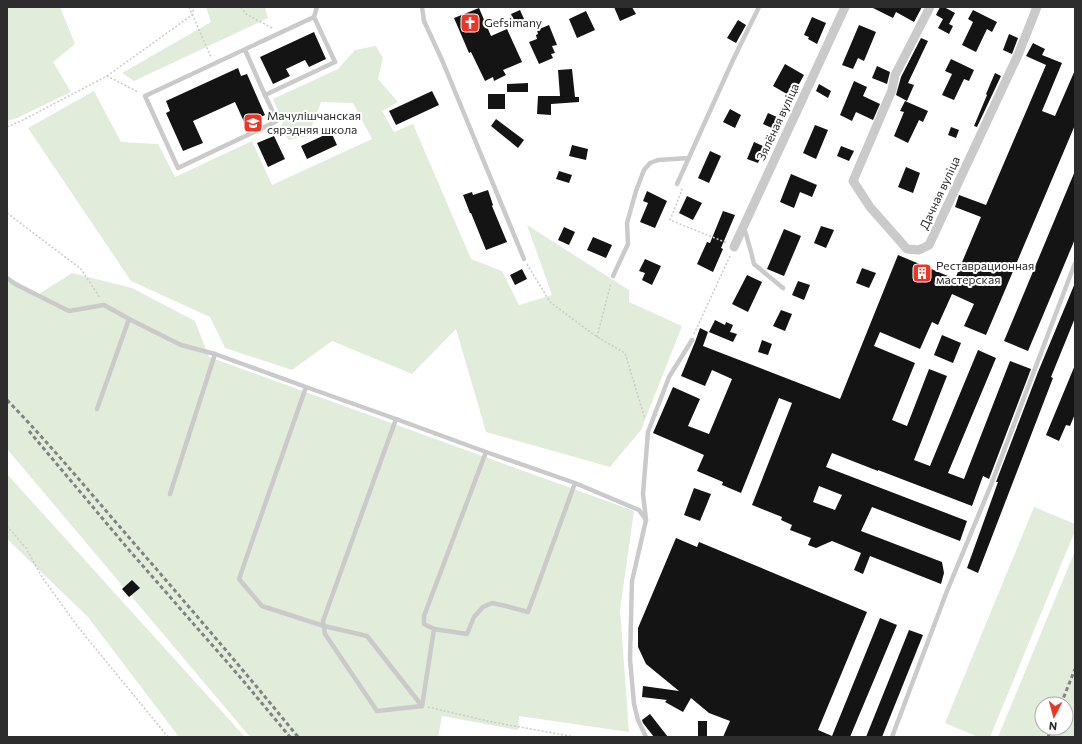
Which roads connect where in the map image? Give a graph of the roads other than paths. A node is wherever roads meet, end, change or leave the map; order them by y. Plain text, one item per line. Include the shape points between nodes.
1 (316, 7) edge
2 (422, 7) edge
3 (759, 7) edge
4 (845, 7) edge
5 (930, 7) edge
6 (1037, 7) edge
7 (314, 17) junction
8 (245, 50) junction
9 (265, 95) junction
10 (688, 158) junction
11 (677, 184) road end
12 (744, 225) junction
13 (734, 246) road end
14 (524, 259) road end
15 (1075, 263) edge
16 (613, 276) road end
17 (7, 278) edge
18 (783, 288) dead end
19 (129, 319) junction
20 (692, 340) road end
21 (216, 354) junction
22 (306, 387) junction
23 (97, 410) dead end
24 (396, 419) junction
25 (486, 452) junction
26 (575, 483) junction
27 (170, 494) dead end
28 (646, 520) junction
29 (324, 626) junction
30 (434, 629) junction
31 (422, 706) junction
32 (646, 737) edge
33 (892, 737) edge

1 - 7 lane
2 - 14 lane via 424,20
3 - 10 lane
4 - 12 street, Зялёная вуліца
5 - 6 street, Дачная вуліца via 895,75 892,90 853,181 870,208 907,249 919,250 929,245 1018,55
7 - 8 lane
7 - 9 lane via 335,62
8 - 9 lane
8 - 9 lane via 145,96 178,168 277,121
10 - 11 lane
10 - 16 lane via 658,160 650,163 644,170 627,223 628,244
12 - 13 street, Зялёная вуліца
12 - 18 lane via 754,264
15 - 33 lane
17 - 19 lane via 69,311 104,305
19 - 21 lane via 181,345
19 - 23 lane
20 - 28 lane via 669,377 648,432 643,494
21 - 22 lane
21 - 27 lane
22 - 24 lane
22 - 29 lane via 240,579 262,606
24 - 25 lane
24 - 29 lane via 323,621
25 - 26 lane
25 - 30 lane via 424,616 424,624
26 - 28 lane via 639,510
26 - 30 lane via 528,612 492,603 474,617 468,634
28 - 32 lane via 632,581 630,659 634,704
29 - 31 lane via 367,636
29 - 31 lane via 325,634 377,711
30 - 31 lane

